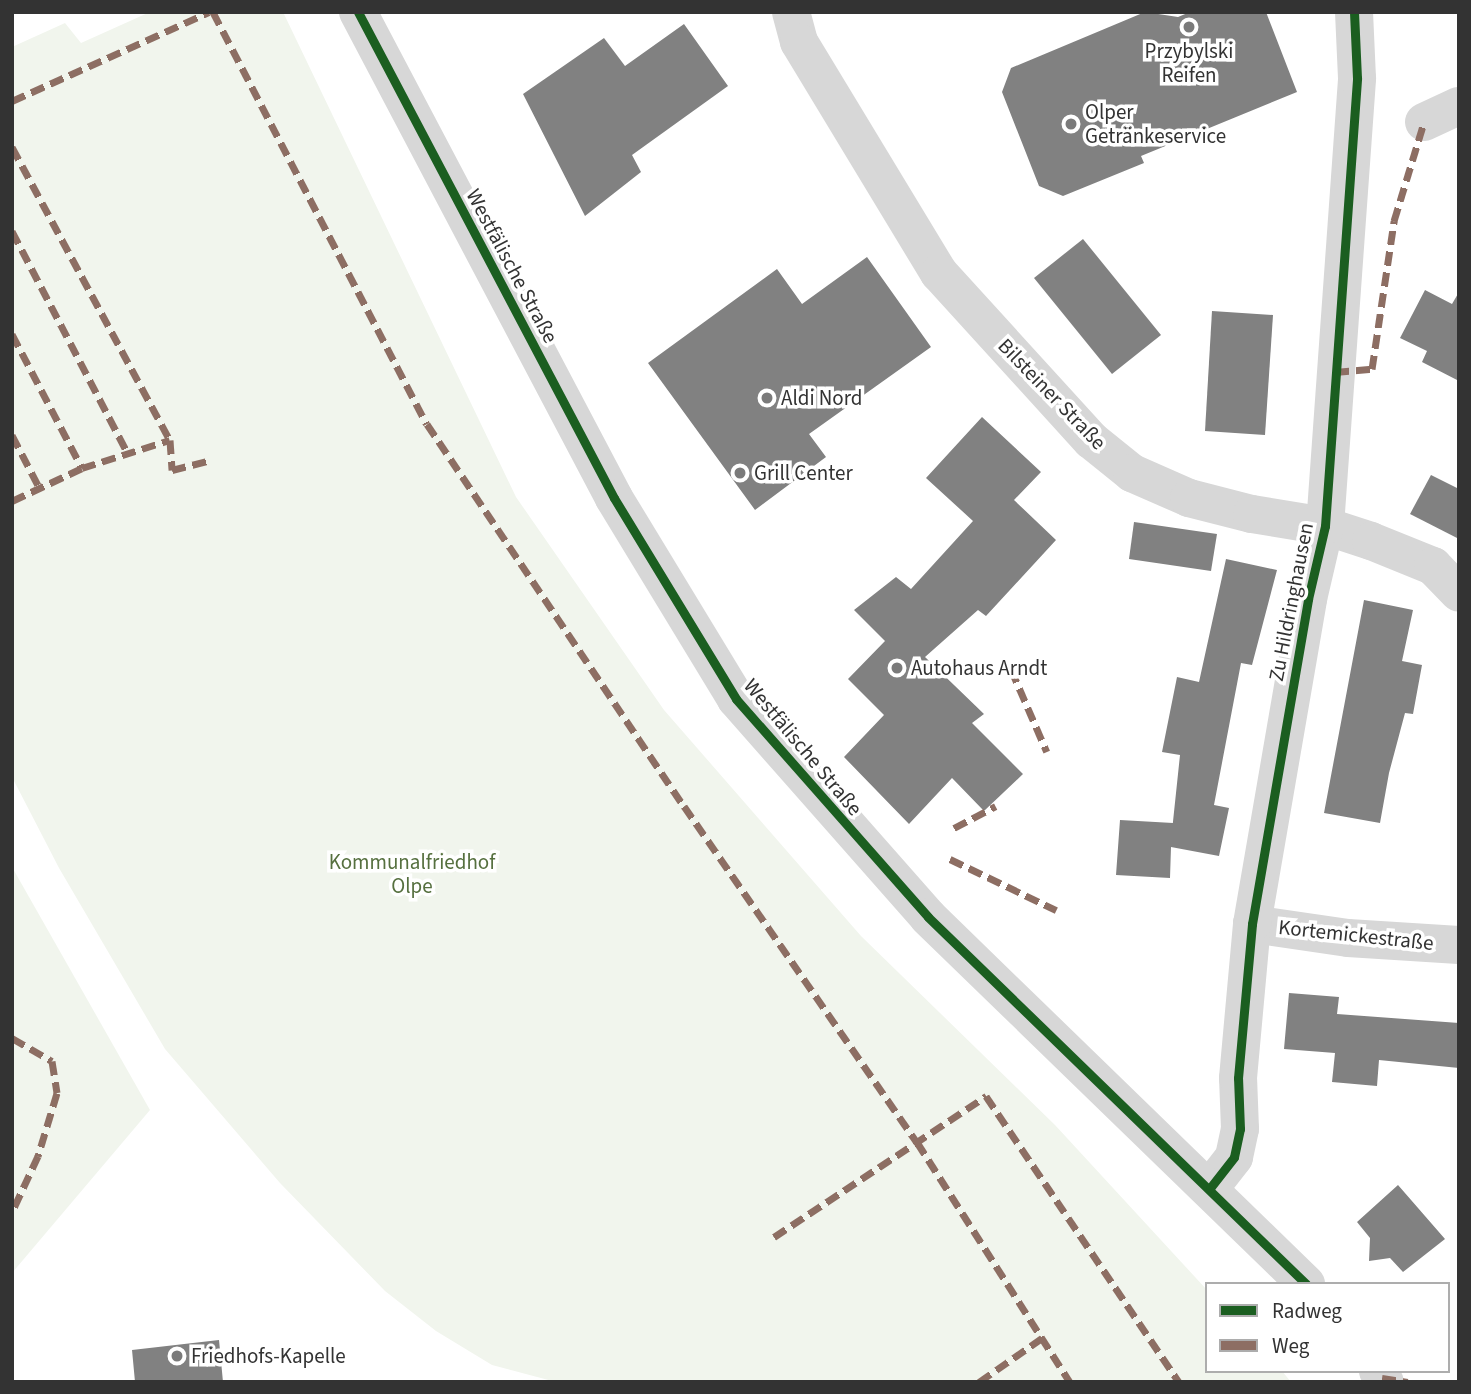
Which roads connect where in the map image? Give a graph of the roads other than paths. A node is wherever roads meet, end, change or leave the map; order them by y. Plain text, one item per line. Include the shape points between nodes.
1 (358, 12) edge
2 (791, 12) edge
3 (1354, 12) edge
4 (1459, 106) edge
5 (1424, 122) dead end
6 (1325, 526) junction
7 (1459, 593) edge
8 (1252, 924) junction
9 (1459, 945) edge
10 (1210, 1188) junction
11 (1304, 1282) edge

1 - 10 street, Westfälische Straße via 614,498 736,699 928,917
2 - 6 street, Bilsteiner Straße via 799,41 939,274 1091,440 1132,473 1189,498
3 - 6 street, Zu Hildringhausen via 1357,79
4 - 5 street
6 - 7 street, Bilsteiner Straße via 1433,566
6 - 8 street, Zu Hildringhausen
8 - 9 street, Kortemickestraße via 1348,938
8 - 10 street, Zu Hildringhausen via 1238,1078 1240,1129 1234,1157
10 - 11 street, Westfälische Straße

